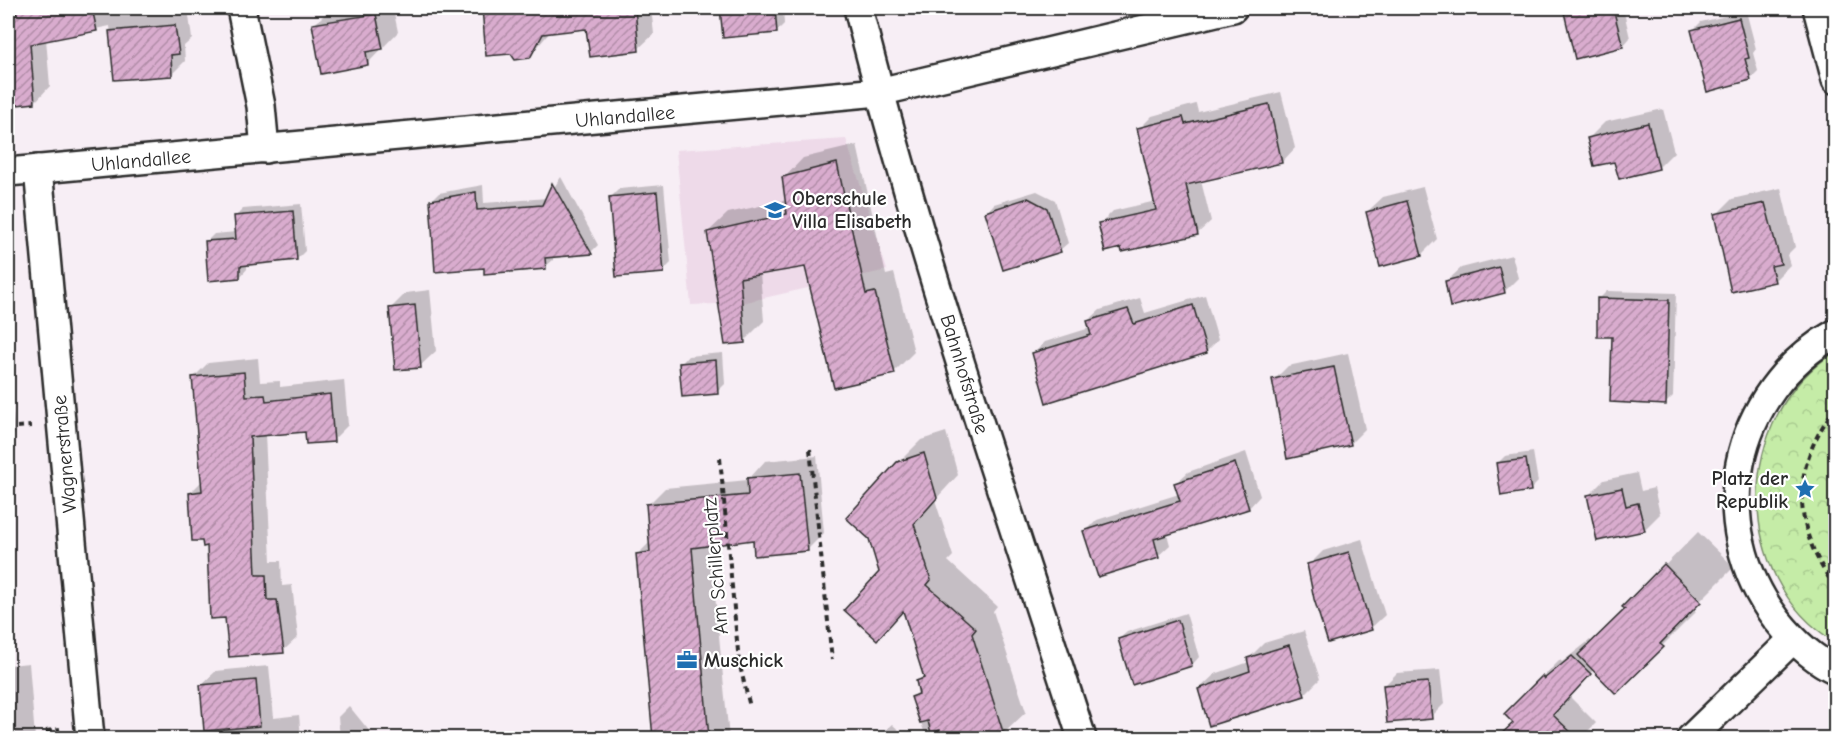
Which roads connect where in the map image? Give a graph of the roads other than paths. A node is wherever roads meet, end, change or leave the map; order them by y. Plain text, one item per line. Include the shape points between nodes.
1 (242, 8) edge
2 (858, 8) edge
3 (1233, 8) edge
4 (1817, 8) edge
5 (1836, 80) edge
6 (879, 92) junction
7 (265, 148) junction
8 (38, 169) junction
9 (8, 172) edge
10 (1836, 333) edge
11 (1793, 639) junction
12 (1836, 670) edge
13 (90, 738) edge
14 (1082, 738) edge
15 (1691, 738) edge

1 - 7 street
2 - 6 street, Bahnhofstraße
3 - 6 street, Uhlandallee
4 - 5 street
6 - 7 street, Uhlandallee
6 - 14 street, Bahnhofstraße
7 - 8 street, Uhlandallee
8 - 9 street, Uhlandallee
8 - 13 street, Wagnerstraße
10 - 11 street via 1811,346 1773,385 1746,436 1739,463 1736,511 1744,558 1763,602
11 - 12 street
11 - 15 street

